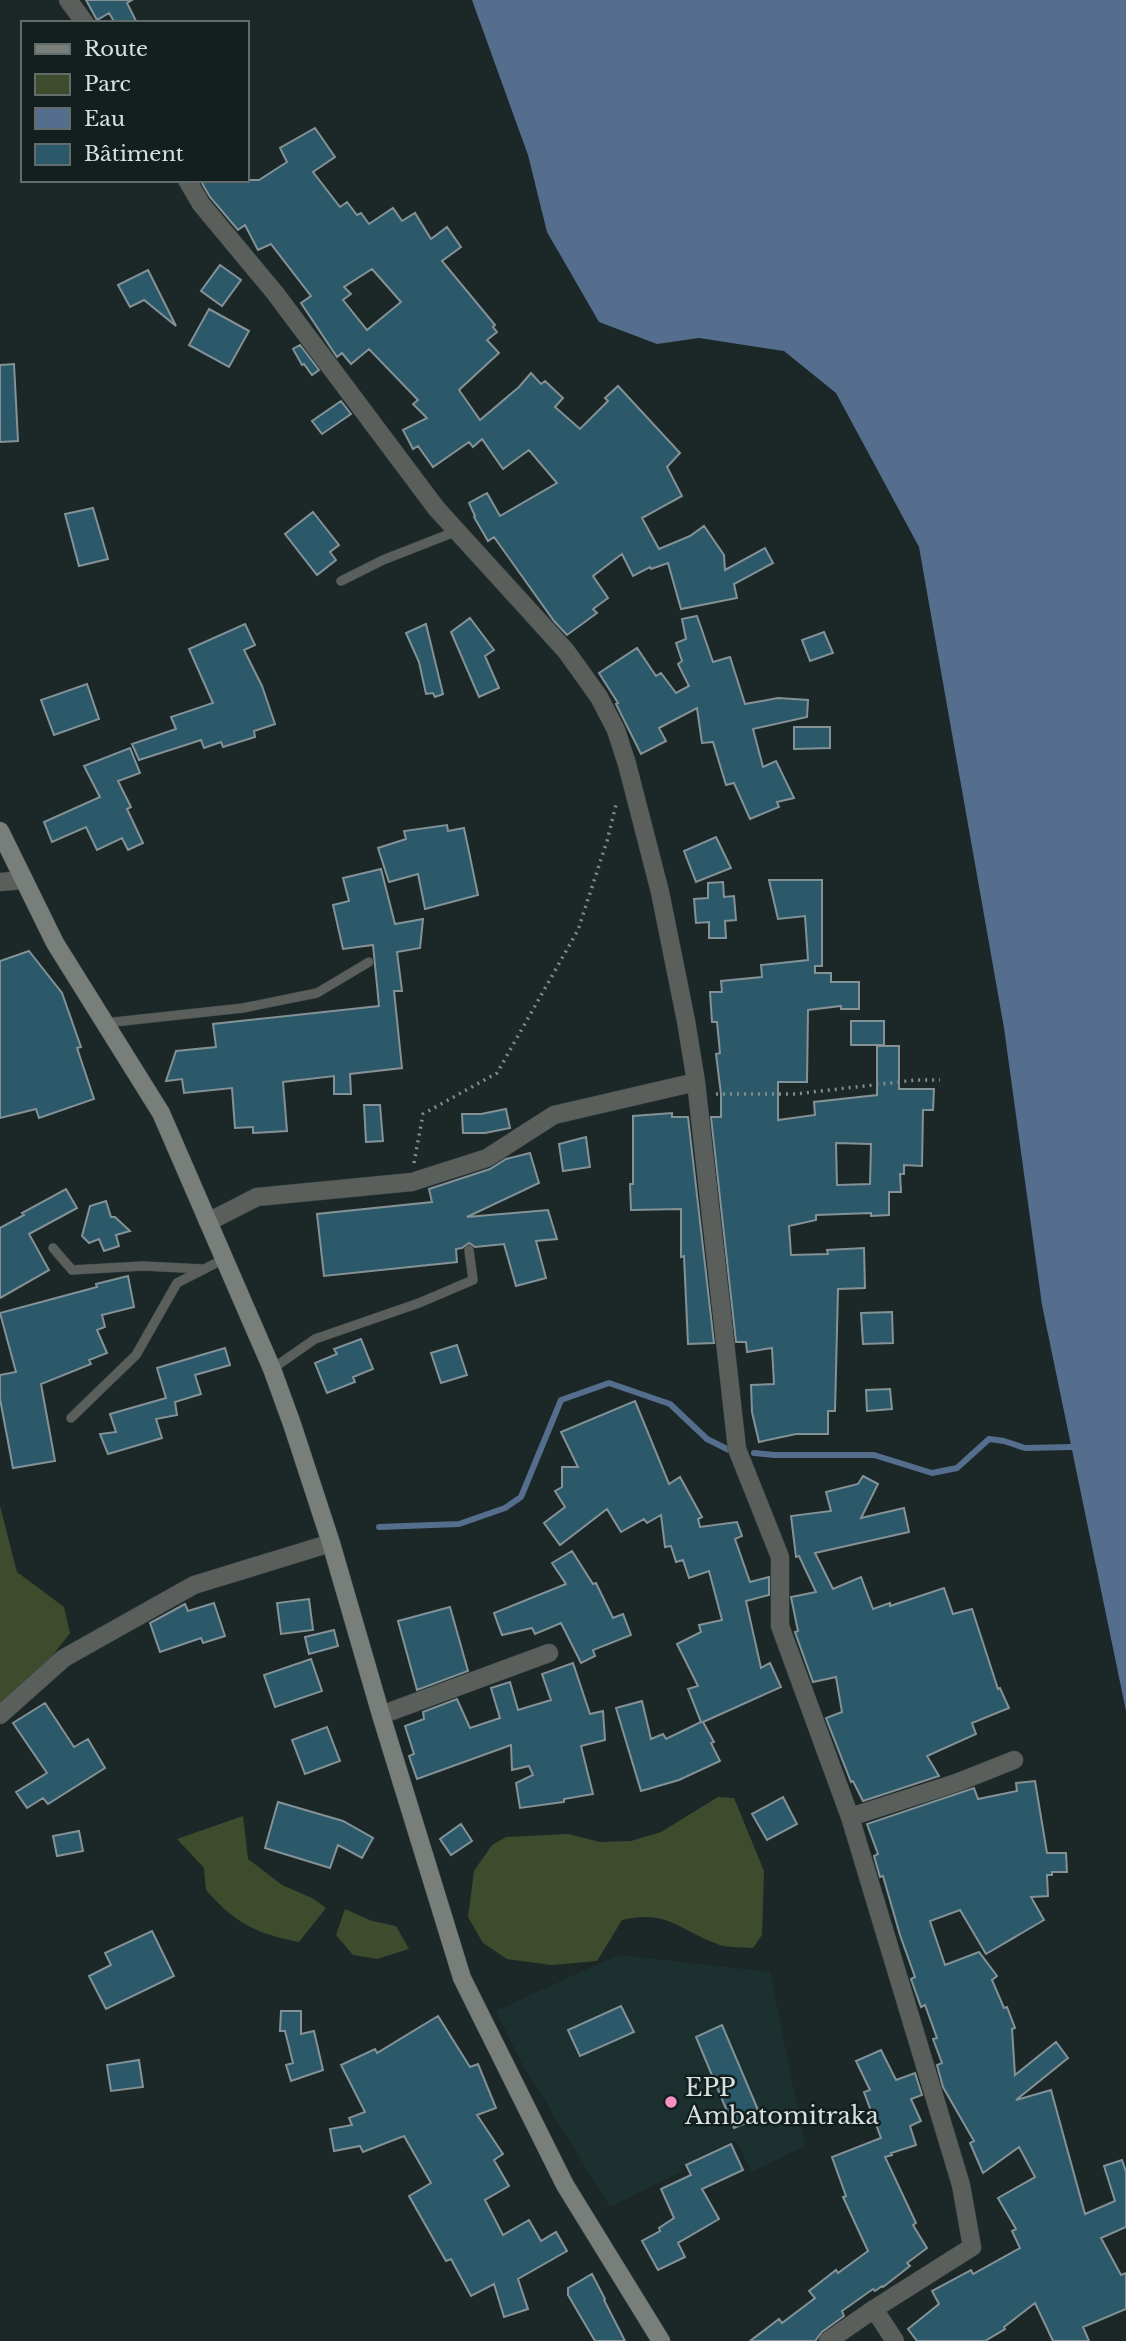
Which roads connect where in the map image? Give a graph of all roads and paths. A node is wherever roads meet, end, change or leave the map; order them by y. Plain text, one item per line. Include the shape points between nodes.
1 (68, 0) edge
2 (84, 21) edge
3 (188, 182) edge
4 (457, 531) junction
5 (341, 581) dead end
6 (617, 802) dead end
7 (0, 831) edge
8 (24, 880) junction
9 (0, 882) edge
10 (369, 962) dead end
11 (105, 1023) junction
12 (940, 1080) dead end
13 (696, 1088) junction
14 (412, 1182) junction
15 (208, 1222) junction
16 (53, 1248) dead end
17 (469, 1250) dead end
18 (224, 1259) junction
19 (204, 1269) junction
20 (272, 1369) junction
21 (71, 1418) dead end
22 (331, 1543) junction
23 (549, 1653) dead end
24 (0, 1715) edge
25 (381, 1715) junction
26 (1014, 1760) dead end
27 (850, 1817) junction
28 (874, 2309) junction
29 (661, 2341) edge
30 (828, 2341) edge
31 (895, 2341) edge

1 - 2 street
3 - 4 street
4 - 5 lane
4 - 13 street via 566,651 616,730 660,892
6 - 14 path via 578,930 497,1073 423,1114
7 - 8 main road
8 - 9 street
8 - 11 main road via 55,943
10 - 11 lane via 317,993 243,1008
11 - 15 main road via 161,1113
12 - 13 path via 795,1094
13 - 14 street via 554,1115 487,1158
13 - 27 street via 737,1449 780,1557 780,1626
14 - 15 street via 257,1197
15 - 18 main road
16 - 19 lane via 72,1270
17 - 20 lane via 473,1280 315,1339
18 - 19 lane
18 - 20 main road
19 - 21 lane via 177,1283 136,1355
20 - 22 main road
22 - 24 street via 194,1586 64,1658
22 - 25 main road
23 - 25 street
25 - 29 main road via 462,1978 565,2185
26 - 27 street
27 - 28 street via 961,2185 972,2247
28 - 30 street
28 - 31 street

